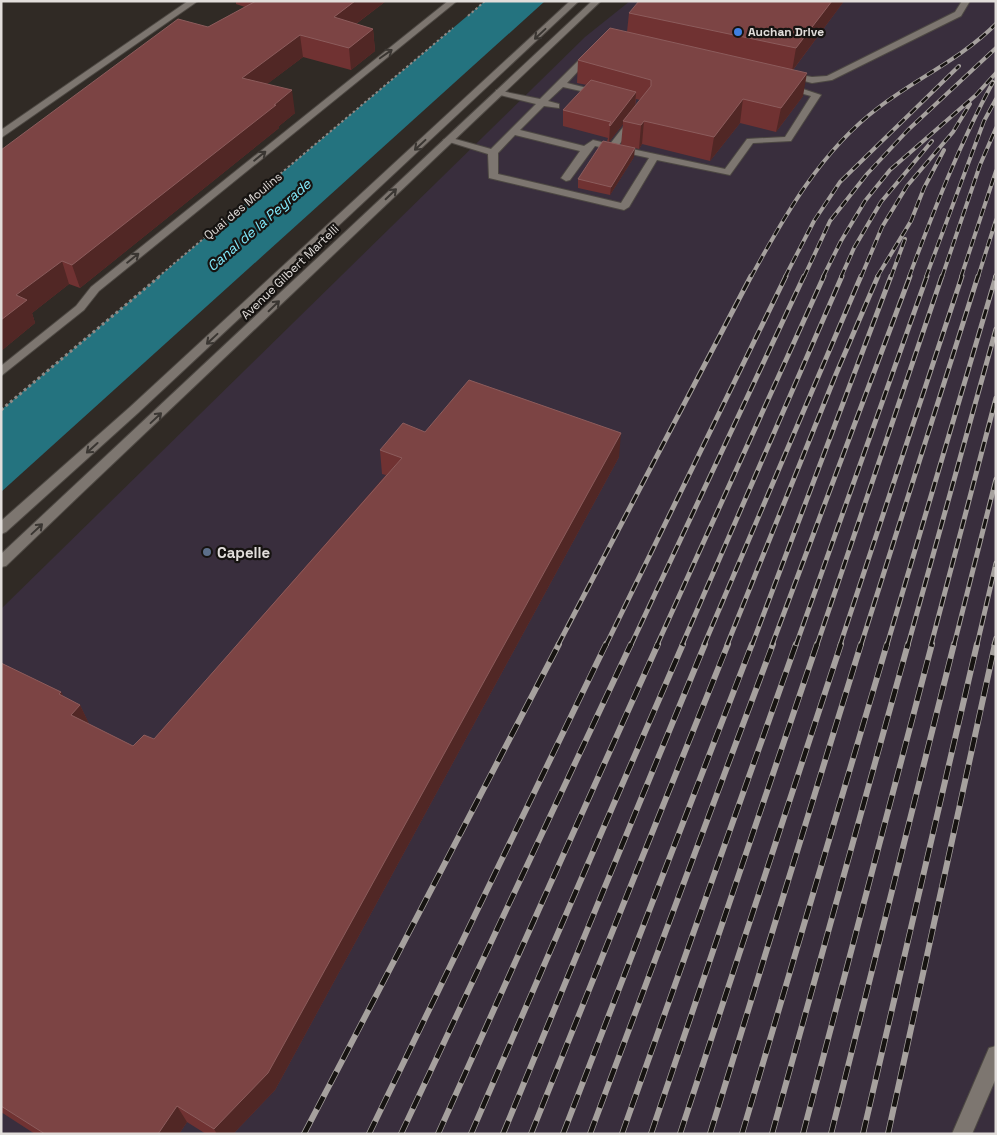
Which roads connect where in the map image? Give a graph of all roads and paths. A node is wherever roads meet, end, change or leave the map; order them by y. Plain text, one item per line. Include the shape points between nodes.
1 (194, 1) edge
2 (453, 1) edge
3 (485, 1) edge
4 (576, 1) edge
5 (598, 1) edge
6 (966, 1) edge
7 (463, 20) dead end
8 (455, 27) dead end
9 (602, 48) edge
10 (582, 62) junction
11 (595, 65) edge
12 (776, 73) edge
13 (772, 83) edge
14 (562, 84) junction
15 (499, 92) junction
16 (607, 96) edge
17 (543, 103) junction
18 (556, 106) dead end
19 (638, 113) edge
20 (790, 114) edge
21 (803, 116) junction
22 (514, 132) junction
23 (1, 135) edge
24 (448, 140) junction
25 (612, 147) junction
26 (586, 149) junction
27 (493, 152) junction
28 (654, 158) junction
29 (566, 178) dead end
30 (1, 372) edge
31 (1, 410) edge
32 (1, 529) edge
33 (1, 562) edge
34 (996, 1055) edge
35 (962, 1134) edge

1 - 23 main road
30 -> 2 main road, Quai des Moulins via 80,308 96,289
3 - 7 path
4 -> 32 main road, Avenue Gilbert Martelli
5 - 15 main road, Avenue Gilbert Martelli
6 - 12 main road via 958,14 829,78 812,80
8 - 31 path, Quai des Moulins
9 - 10 main road via 595,49
10 - 11 main road
10 - 14 main road
13 - 21 main road via 816,95
14 - 16 main road
14 - 17 main road
15 - 17 main road
15 - 24 main road, Avenue Gilbert Martelli
17 - 18 main road
17 - 22 main road
19 - 25 main road
20 - 21 main road
21 - 28 main road via 788,139 750,141 727,173 680,158
22 - 26 main road
22 - 27 main road
24 - 27 main road
33 -> 24 main road, Avenue Gilbert Martelli via 154,421
25 - 26 main road via 593,143
25 - 28 main road
26 - 29 main road
27 - 28 main road via 493,176 624,207
34 - 35 main road

